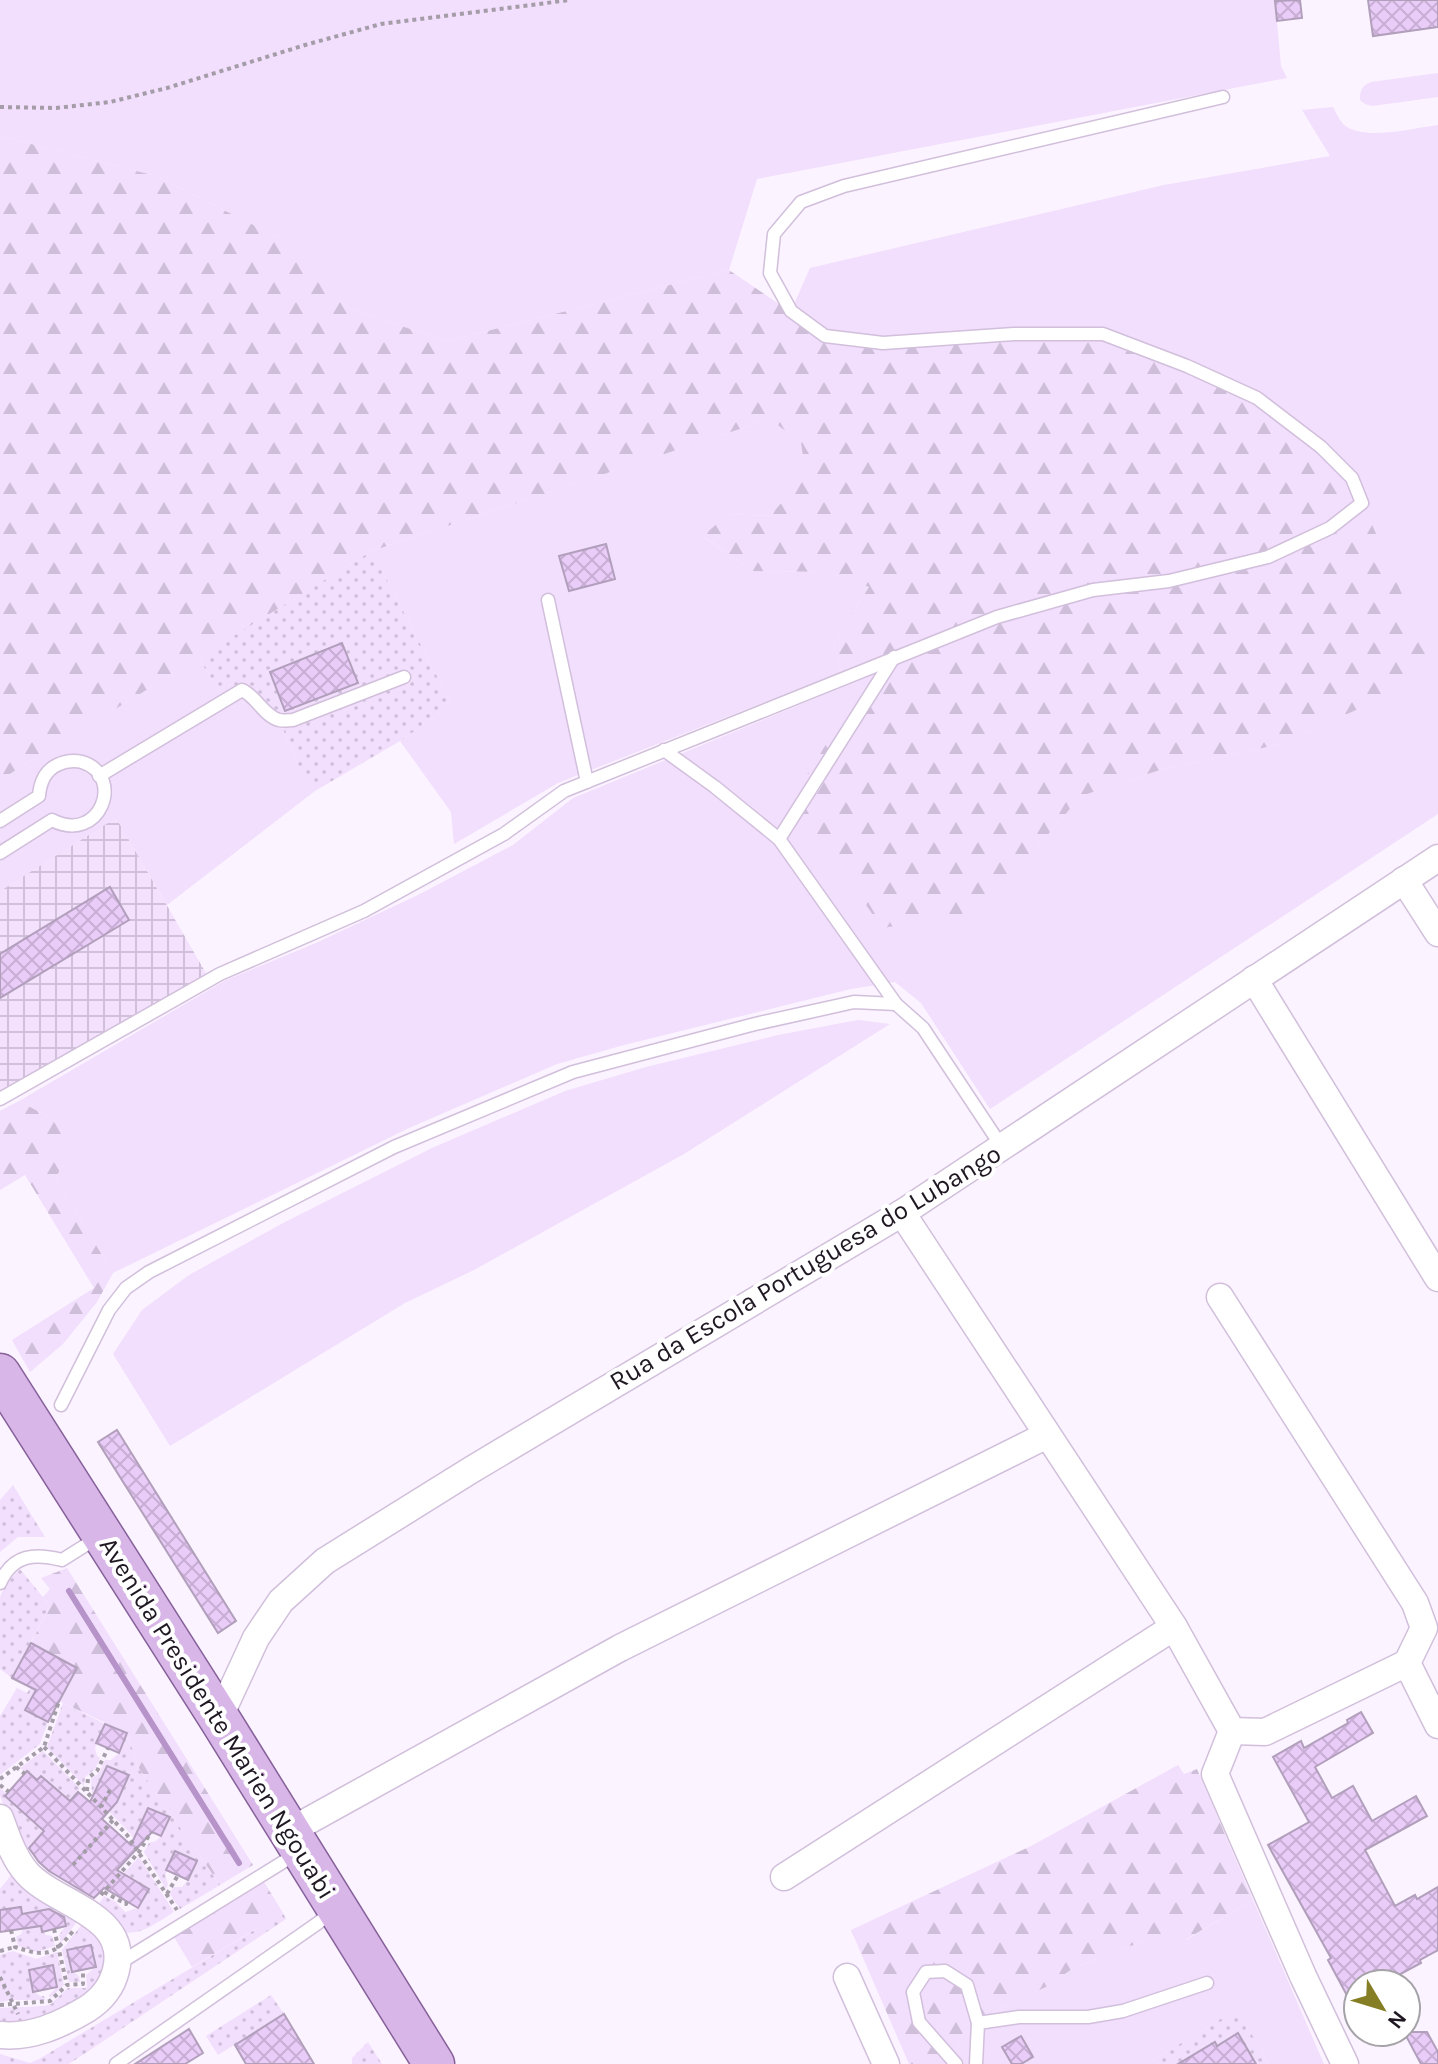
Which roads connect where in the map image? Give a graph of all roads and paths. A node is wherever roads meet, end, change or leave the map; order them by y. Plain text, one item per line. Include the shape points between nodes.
1 (570, 0) edge
2 (1223, 97) dead end
3 (0, 107) edge
4 (548, 600) dead end
5 (894, 657) junction
6 (404, 677) dead end
7 (664, 750) junction
8 (99, 776) junction
9 (587, 782) junction
10 (0, 821) edge
11 (779, 839) junction
12 (0, 853) edge
13 (1438, 858) edge
14 (1404, 880) junction
15 (1438, 933) edge
16 (1254, 979) junction
17 (896, 1004) junction
18 (0, 1099) edge
19 (1002, 1147) junction
20 (902, 1213) junction
21 (1438, 1278) edge
22 (1220, 1297) dead end
23 (0, 1374) edge
24 (61, 1405) dead end
25 (1047, 1435) junction
26 (103, 1534) junction
27 (0, 1583) edge
28 (1174, 1627) junction
29 (1407, 1663) junction
30 (59, 1701) dead end
31 (219, 1718) junction
32 (1438, 1725) edge
33 (1232, 1731) junction
34 (44, 1747) junction
35 (108, 1748) dead end
36 (16, 1767) junction
37 (25, 1774) dead end
38 (0, 1782) edge
39 (110, 1790) dead end
40 (9, 1792) dead end
41 (87, 1792) junction
42 (101, 1807) junction
43 (0, 1818) edge
44 (113, 1820) junction
45 (296, 1841) junction
46 (73, 1865) dead end
47 (178, 1875) dead end
48 (784, 1877) dead end
49 (104, 1892) dead end
50 (166, 1894) junction
51 (127, 1901) dead end
52 (337, 1907) junction
53 (185, 1922) junction
54 (54, 1929) dead end
55 (15, 1947) dead end
56 (0, 1951) edge
57 (117, 1965) junction
58 (83, 1970) dead end
59 (0, 1977) edge
60 (847, 1977) dead end
61 (1207, 1983) dead end
62 (67, 1985) junction
63 (12, 2003) junction
64 (0, 2005) edge
65 (978, 2023) junction
66 (27, 2034) junction
67 (0, 2035) edge
68 (116, 2064) edge
69 (434, 2064) edge
70 (886, 2064) edge
71 (956, 2064) edge
72 (976, 2064) edge
73 (1345, 2064) edge

1 - 3 path via 381,24 110,102
2 - 5 lane via 844,186 801,202 774,234 770,273 791,311 825,336 883,343 1103,334 1187,366 1257,398 1321,447 1352,478 1362,503 1330,528 1268,557 1169,581 1093,590 997,617
4 - 9 lane
5 - 7 lane
5 - 11 lane
6 - 8 lane via 293,720 277,720 242,690
7 - 9 lane
7 - 11 lane
8 - 10 lane via 80,762 58,764 43,778 39,796
8 - 12 lane via 103,803 90,821 70,826 52,820
9 - 18 lane via 364,911 220,974
11 - 17 lane
13 - 14 street, Rua da Escola Portuguesa do Lubango
14 - 15 street
14 - 16 street, Rua da Escola Portuguesa do Lubango
16 - 19 street, Rua da Escola Portuguesa do Lubango
16 - 21 street
17 - 19 lane via 923,1028
17 - 24 lane via 854,1002 573,1072 394,1147 126,1288 109,1310
19 - 20 street, Rua da Escola Portuguesa do Lubango
20 - 25 street
20 - 31 street, Rua da Escola Portuguesa do Lubango via 325,1561 281,1601 256,1638
22 - 29 street via 1415,1603 1424,1628
23 - 26 main road, Avenida Presidente Marien Ngouabi
25 - 28 street
25 - 45 street via 620,1648
26 - 27 lane via 62,1560 28,1556
26 - 31 main road, Avenida Presidente Marien Ngouabi
28 - 33 street
28 - 48 street
29 - 32 street
29 - 33 street via 1265,1732
30 - 34 path
31 - 45 main road, Avenida Presidente Marien Ngouabi
33 - 73 street via 1215,1774
34 - 36 path
34 - 41 path
35 - 41 path via 88,1778
36 - 37 path
36 - 38 path
38 - 40 path
39 - 42 path
41 - 42 path
42 - 44 path
43 - 57 street via 28,1874 108,1931
44 - 46 path
44 - 50 path
45 - 52 main road, Avenida Presidente Marien Ngouabi
45 - 53 lane
47 - 50 path
49 - 51 path
50 - 53 path
52 - 68 lane
52 - 69 main road, Avenida Presidente Marien Ngouabi
53 - 57 lane
54 - 62 path
55 - 56 path
57 - 66 street via 107,1991 92,2005
58 - 62 path via 83,1984
59 - 63 path
60 - 70 street
61 - 65 lane via 1123,2011
62 - 63 path via 50,2001
63 - 64 path
63 - 66 path
65 - 71 lane via 967,1985 945,1971 926,1972 913,1992 919,2022
65 - 72 lane
66 - 67 street

